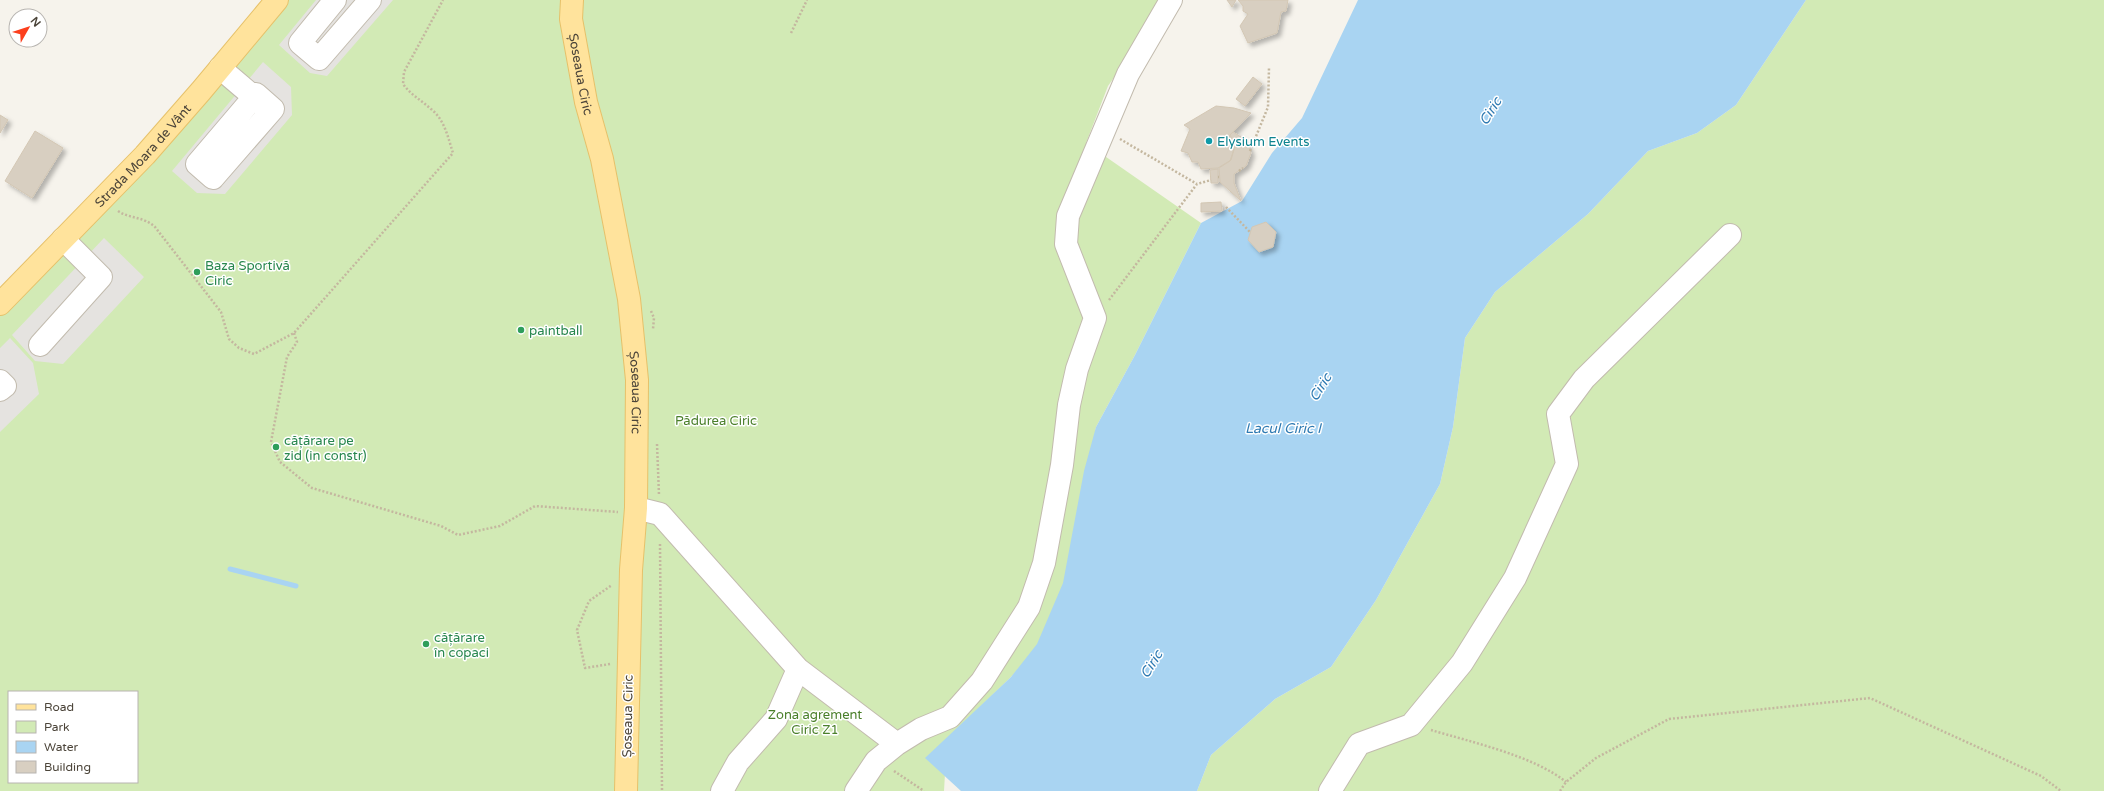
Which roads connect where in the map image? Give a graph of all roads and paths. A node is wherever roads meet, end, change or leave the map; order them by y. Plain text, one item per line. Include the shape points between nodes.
1 (277, 0) edge
2 (335, 0) edge
3 (370, 0) edge
4 (443, 0) edge
5 (572, 0) edge
6 (807, 0) edge
7 (1171, 0) edge
8 (791, 33) dead end
9 (220, 68) junction
10 (1269, 68) dead end
11 (254, 97) dead end
12 (1105, 131) junction
13 (1250, 151) dead end
14 (1243, 168) dead end
15 (1239, 171) dead end
16 (1210, 180) dead end
17 (1198, 184) junction
18 (101, 200) junction
19 (1226, 207) dead end
20 (1250, 232) dead end
21 (1730, 235) dead end
22 (63, 239) junction
23 (0, 304) edge
24 (1095, 318) junction
25 (294, 333) junction
26 (40, 345) dead end
27 (0, 381) edge
28 (0, 390) edge
29 (636, 508) junction
30 (635, 535) junction
31 (631, 570) junction
32 (628, 662) junction
33 (798, 669) junction
34 (1411, 725) junction
35 (897, 744) junction
36 (912, 782) dead end
37 (1566, 782) junction
38 (626, 791) edge
39 (722, 791) edge
40 (856, 791) edge
41 (924, 791) edge
42 (1330, 791) edge
43 (1560, 791) edge
44 (2061, 791) edge

1 - 9 main road, Strada Moara de Vânt
2 - 3 street via 300,43 319,59
4 - 25 path via 404,72 403,84 411,95 432,110 444,125 453,153
5 - 29 main road, Șoseaua Ciric via 571,19 586,102 602,159 629,299 637,380
6 - 8 path
7 - 12 street via 1128,74
9 - 11 street
9 - 18 main road, Strada Moara de Vânt via 145,155
10 - 13 path via 1268,107
12 - 17 path
12 - 24 street via 1068,216 1066,244
14 - 15 path
16 - 17 path
17 - 24 path
18 - 22 main road, Strada Moara de Vânt
18 - 25 path via 124,215 138,217 155,227 221,312 228,339 239,348 254,354
19 - 20 path
21 - 34 street via 1584,379 1558,414 1567,464 1515,578 1462,663
22 - 23 main road, Strada Moara de Vânt
22 - 26 street via 101,276
24 - 35 street via 1074,383 1044,563 1029,607 982,681 950,717 921,729
25 - 30 path via 297,342 287,357 271,442 280,462 312,488 442,526 458,536 500,526 535,506 618,512
27 - 28 street via 5,386
29 - 30 main road, Șoseaua Ciric
29 - 33 street via 660,514
30 - 31 main road, Șoseaua Ciric
31 - 32 main road, Șoseaua Ciric
31 - 32 path via 589,601 577,630 585,668
32 - 38 main road, Șoseaua Ciric
33 - 35 street
33 - 39 street via 776,719 738,762
34 - 37 path via 1533,763 1552,771
34 - 42 street via 1359,744
35 - 40 street via 876,761
36 - 41 path
37 - 43 path
37 - 44 path via 1596,758 1669,719 1870,698 2042,776

